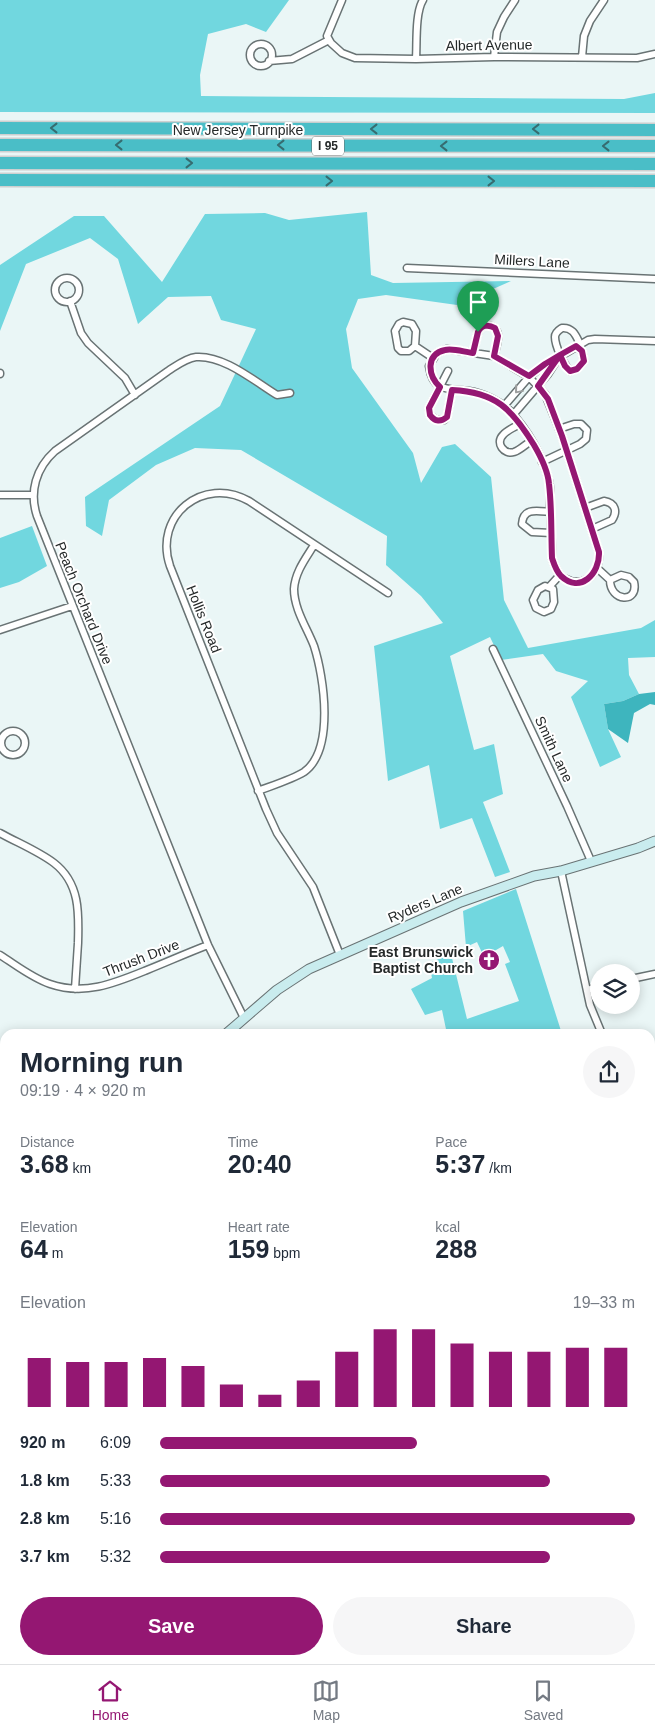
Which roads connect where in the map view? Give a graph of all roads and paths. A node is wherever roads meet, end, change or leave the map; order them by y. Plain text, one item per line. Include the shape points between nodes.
1 (342, 0) edge
2 (423, 0) edge
3 (515, 0) edge
4 (604, 0) edge
5 (329, 40) junction
6 (655, 54) edge
7 (494, 57) junction
8 (582, 57) junction
9 (416, 59) junction
10 (270, 61) dead end
11 (0, 128) edge
12 (655, 130) edge
13 (0, 145) edge
14 (655, 146) edge
15 (0, 163) edge
16 (655, 164) edge
17 (0, 180) edge
18 (655, 181) edge
19 (407, 268) dead end
20 (655, 279) edge
21 (70, 301) dead end
22 (655, 341) edge
23 (578, 345) junction
24 (415, 346) junction
25 (473, 353) junction
26 (560, 355) junction
27 (494, 356) junction
28 (433, 358) junction
29 (448, 371) dead end
30 (529, 376) junction
31 (538, 386) junction
32 (440, 387) junction
33 (452, 390) junction
34 (290, 393) dead end
35 (134, 395) junction
36 (504, 406) junction
37 (513, 415) junction
38 (520, 424) junction
39 (560, 429) junction
40 (531, 441) junction
41 (567, 450) junction
42 (542, 462) junction
43 (33, 495) junction
44 (0, 496) edge
45 (585, 508) junction
46 (550, 512) junction
47 (592, 529) junction
48 (551, 533) junction
49 (314, 544) junction
50 (597, 568) junction
51 (560, 575) junction
52 (610, 580) dead end
53 (549, 587) dead end
54 (388, 593) dead end
55 (72, 606) junction
56 (0, 630) edge
57 (493, 649) dead end
58 (258, 791) junction
59 (0, 833) edge
60 (655, 840) edge
61 (591, 861) junction
62 (561, 871) junction
63 (208, 945) junction
64 (0, 955) edge
65 (340, 955) junction
66 (655, 974) edge
67 (640, 978) edge
68 (75, 989) junction
69 (590, 989) edge
70 (587, 990) junction
71 (244, 1018) junction
72 (232, 1029) edge
73 (600, 1029) edge

1 - 5 street via 327,36
2 - 9 street via 418,20
3 - 7 street via 497,32
4 - 8 street via 584,36
5 - 9 street, Albert Avenue via 342,53 355,58
5 - 10 street via 292,59
6 - 8 street, Albert Avenue via 637,58
7 - 8 street, Albert Avenue
7 - 9 street, Albert Avenue
12 -> 11 highway, New Jersey Turnpike / I 95
14 -> 13 highway, New Jersey Turnpike / I 95
15 -> 16 highway, I 95
17 -> 18 highway
19 - 20 street, Millers Lane
21 - 35 street via 81,333 124,378
22 - 23 street via 595,339
23 - 26 street
23 - 26 street via 584,361 577,369 570,371
23 - 26 street via 573,331 562,328 555,337
24 - 24 street via 414,328 408,322 399,324 395,331 398,348 405,352
24 - 28 street
25 - 27 street
25 - 27 street via 479,330 486,325 495,328 498,336
25 - 28 street via 447,349 437,352
26 - 30 street
26 - 31 street
27 - 30 street
28 - 32 street via 430,373
29 - 32 street
30 - 31 street
30 -> 36 street
31 - 37 street
31 - 39 street via 548,399
32 - 33 street
32 - 33 street via 429,408 430,415 436,420 447,417
33 - 36 street via 470,391
34 - 35 street, Peach Orchard Drive via 276,395 228,364 196,357 168,371
35 - 43 street, Peach Orchard Drive via 50,455 37,475
36 - 37 street
37 - 38 street
38 - 40 street
38 - 40 street via 501,437 503,449 513,452
39 - 41 street
39 - 41 street via 576,423 587,430 586,439
40 - 42 street
41 - 42 street
41 - 45 street
42 - 46 street via 549,483
43 - 44 street
43 - 55 street, Peach Orchard Drive via 37,516
45 - 47 street
45 - 47 street via 604,501 615,508 615,516 610,521
46 - 48 street
46 - 48 street via 527,512 522,519 523,526 532,532
47 - 50 street via 599,552
48 - 51 street via 552,558
49 - 54 street, Hollis Road
49 - 58 street via 299,570 294,593 314,647 325,698 322,741 304,772
49 - 58 street, Hollis Road via 244,498 223,492 206,494 186,504 174,517 168,533 168,561
50 - 51 street via 582,582
50 - 52 street
51 - 53 street
55 - 56 street
55 - 63 street, Peach Orchard Drive
57 - 61 street, Smith Lane
58 - 65 street, Hollis Road via 277,833 313,887
59 - 68 street via 52,862 74,889 79,917
60 - 61 main road, Ryders Lane
61 - 62 main road, Ryders Lane
62 - 65 main road, Ryders Lane via 534,876 461,902
62 - 70 street
63 - 68 street, Thrush Drive via 106,986
63 - 71 street, Peach Orchard Drive
64 - 68 street, Thrush Drive via 40,980
65 - 71 main road, Ryders Lane via 309,969
66 - 67 street
69 - 70 street
70 - 73 street
71 - 72 main road, Ryders Lane

